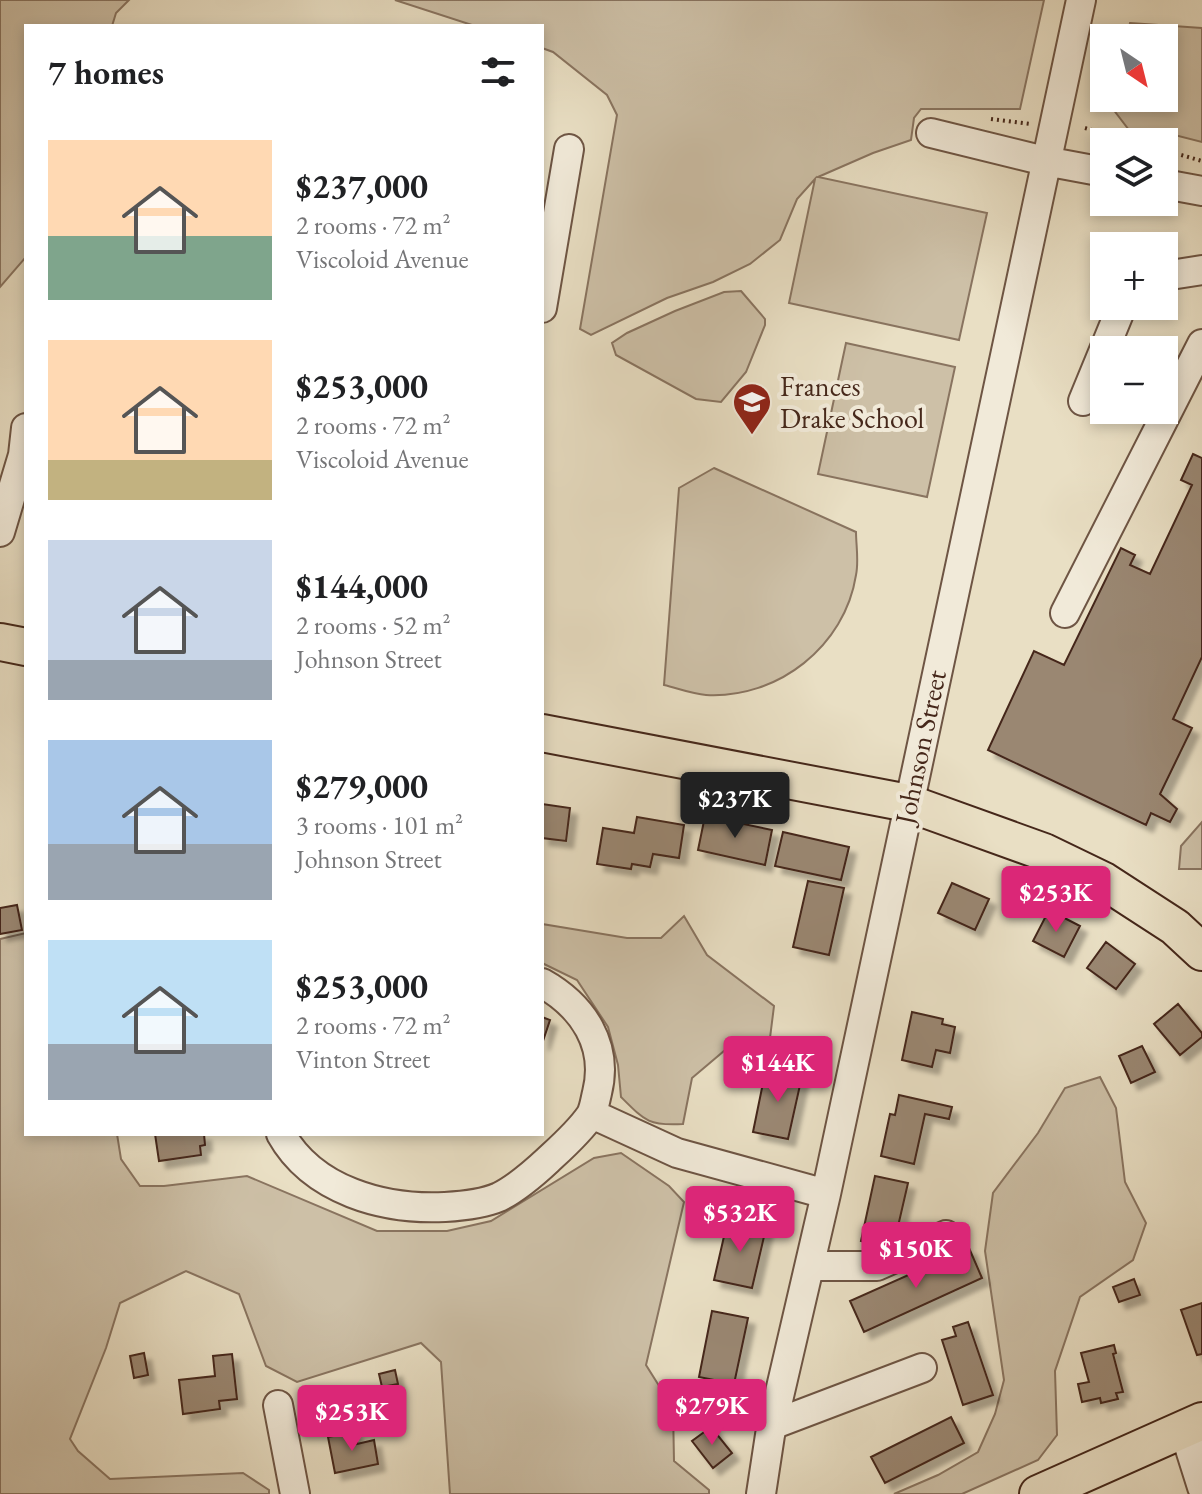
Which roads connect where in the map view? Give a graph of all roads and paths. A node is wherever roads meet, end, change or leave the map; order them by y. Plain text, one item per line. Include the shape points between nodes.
1 (1081, 0) edge
2 (1085, 128) dead end
3 (1090, 129) edge
4 (931, 133) dead end
5 (569, 149) dead end
6 (1178, 154) edge
7 (1045, 161) junction
8 (1202, 161) edge
9 (1090, 169) edge
10 (1178, 187) edge
11 (1202, 191) edge
12 (1202, 270) edge
13 (1178, 274) edge
14 (544, 296) edge
15 (1202, 344) edge
16 (1090, 384) edge
17 (1083, 401) dead end
18 (24, 451) edge
19 (11, 518) edge
20 (1065, 613) dead end
21 (0, 642) edge
22 (24, 647) edge
23 (544, 733) edge
24 (908, 803) junction
25 (1202, 952) edge
26 (544, 984) edge
27 (592, 1114) junction
28 (283, 1136) edge
29 (826, 1194) junction
30 (946, 1235) dead end
31 (810, 1266) junction
32 (922, 1368) dead end
33 (278, 1405) dead end
34 (772, 1425) junction
35 (1193, 1426) edge
36 (1202, 1487) edge
37 (295, 1494) edge
38 (761, 1494) edge
39 (1038, 1494) edge

1 - 7 street, Johnson Street
2 - 3 path
4 - 7 street
5 - 14 street
6 - 8 path
7 - 9 street
7 - 24 street, Johnson Street
10 - 11 street
12 - 13 street
15 - 20 street
16 - 17 street
18 - 19 street
21 - 22 main road
23 - 24 main road
24 - 25 main road via 1044,852 1104,881 1175,927
24 - 29 street, Johnson Street
26 - 27 street via 563,995 588,1025 600,1052 601,1077
27 - 28 street via 528,1179 497,1198 462,1206 417,1209 335,1186 308,1168
27 - 29 street via 677,1153
29 - 31 street, Johnson Street
30 - 31 street via 877,1266
31 - 34 street, Johnson Street
32 - 34 street
33 - 37 street
34 - 38 street, Johnson Street
35 - 36 street
35 - 39 main road

